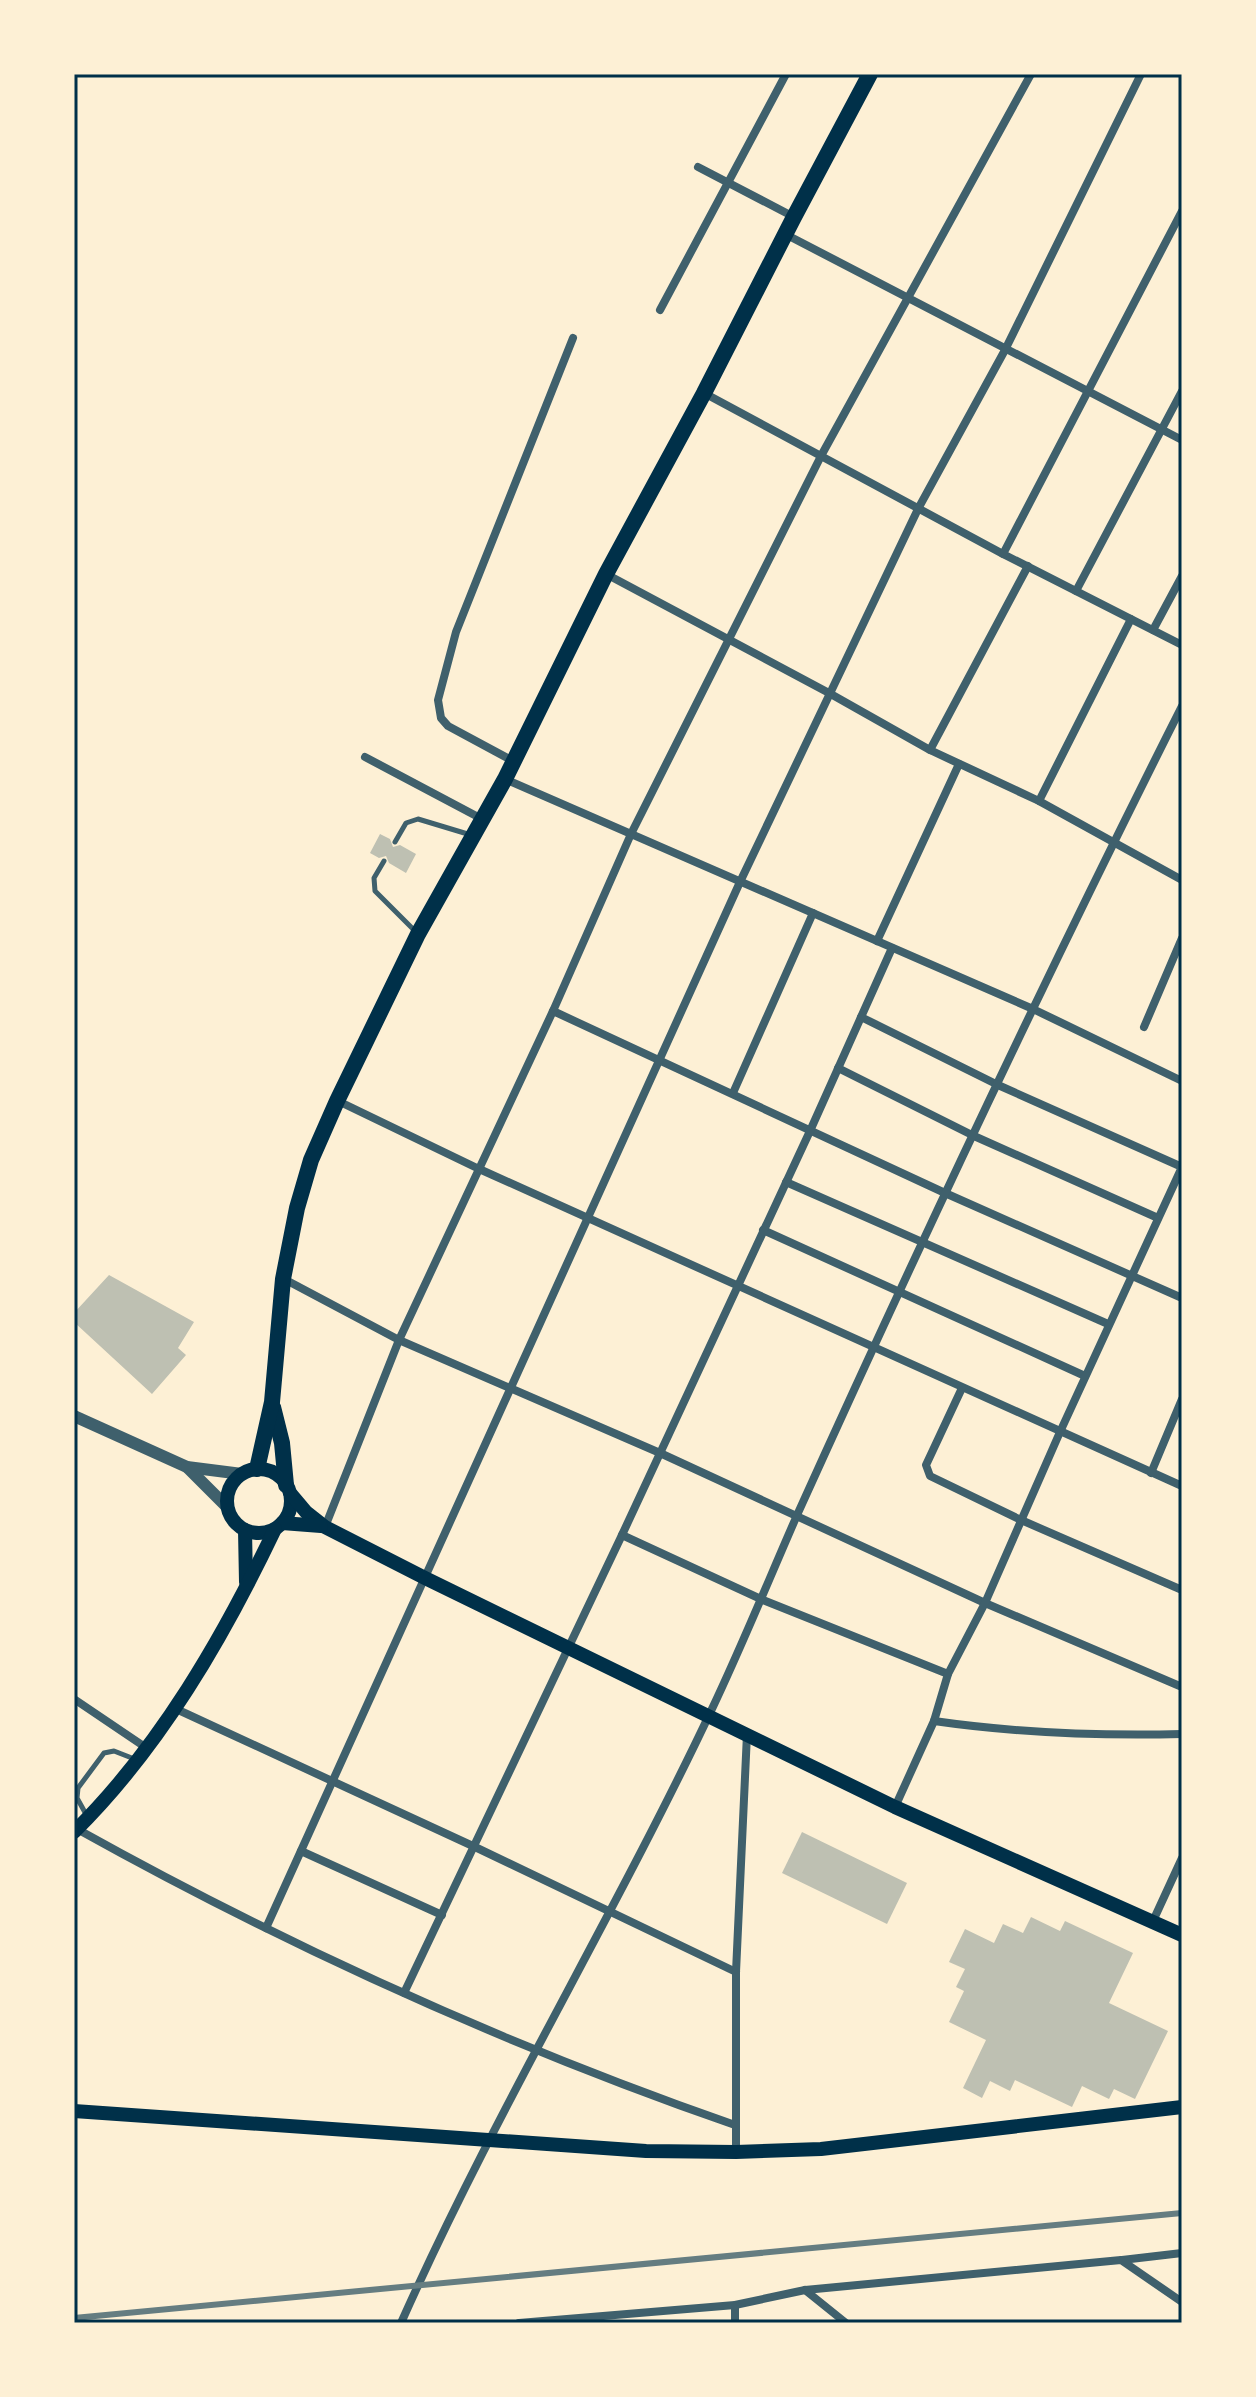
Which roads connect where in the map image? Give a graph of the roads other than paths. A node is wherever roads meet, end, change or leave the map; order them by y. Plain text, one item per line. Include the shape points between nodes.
1 (786, 74) edge
2 (870, 74) edge
3 (1031, 74) edge
4 (1141, 74) edge
5 (698, 167) dead end
6 (728, 182) junction
7 (1182, 211) edge
8 (794, 217) junction
9 (785, 234) junction
10 (906, 299) junction
11 (660, 310) dead end
12 (573, 338) dead end
13 (1005, 350) junction
14 (1182, 391) edge
15 (704, 393) junction
16 (1087, 393) junction
17 (1162, 431) junction
18 (1182, 440) edge
19 (821, 456) junction
20 (918, 509) junction
21 (1003, 554) junction
22 (1028, 566) junction
23 (606, 574) junction
24 (1182, 576) edge
25 (1076, 591) junction
26 (1131, 619) junction
27 (1153, 630) junction
28 (729, 641) junction
29 (1182, 645) edge
30 (829, 693) junction
31 (1182, 706) edge
32 (930, 750) junction
33 (365, 757) dead end
34 (513, 761) junction
35 (959, 764) junction
36 (505, 779) junction
37 (1039, 801) junction
38 (482, 819) junction
39 (631, 834) junction
40 (472, 835) junction
41 (1114, 840) junction
42 (395, 842) dead end
43 (384, 861) dead end
44 (1182, 880) edge
45 (740, 882) junction
46 (813, 913) junction
47 (418, 934) junction
48 (1182, 938) edge
49 (877, 941) junction
50 (892, 948) junction
51 (1033, 1009) junction
52 (553, 1011) junction
53 (861, 1017) junction
54 (1144, 1027) dead end
55 (661, 1060) junction
56 (838, 1068) junction
57 (1182, 1081) edge
58 (998, 1085) junction
59 (733, 1093) junction
60 (337, 1101) junction
61 (810, 1131) junction
62 (974, 1136) junction
63 (1182, 1167) edge
64 (477, 1168) junction
65 (786, 1182) junction
66 (945, 1193) junction
67 (588, 1218) junction
68 (1158, 1218) junction
69 (763, 1230) junction
70 (923, 1243) junction
71 (1131, 1275) junction
72 (283, 1279) junction
73 (738, 1285) junction
74 (900, 1292) junction
75 (1182, 1298) edge
76 (1108, 1324) junction
77 (399, 1340) junction
78 (875, 1349) junction
79 (1085, 1376) junction
80 (962, 1388) junction
81 (512, 1389) junction
82 (1182, 1399) edge
83 (272, 1402) junction
84 (74, 1416) edge
85 (1060, 1432) junction
86 (660, 1453) junction
87 (187, 1467) junction
88 (250, 1471) junction
89 (1151, 1473) junction
90 (1182, 1486) edge
91 (288, 1489) junction
92 (227, 1507) junction
93 (796, 1517) junction
94 (1021, 1520) junction
95 (279, 1526) junction
96 (325, 1527) junction
97 (245, 1530) junction
98 (622, 1535) junction
99 (425, 1578) junction
100 (1182, 1590) edge
101 (245, 1591) junction
102 (763, 1600) junction
103 (985, 1603) junction
104 (567, 1647) junction
105 (948, 1674) junction
106 (1182, 1687) edge
107 (74, 1699) edge
108 (174, 1708) junction
109 (709, 1715) junction
110 (934, 1721) junction
111 (747, 1733) junction
112 (1182, 1734) edge
113 (143, 1754) junction
114 (332, 1783) junction
115 (895, 1807) junction
116 (88, 1818) junction
117 (76, 1831) edge
118 (475, 1847) junction
119 (301, 1851) junction
120 (1182, 1858) edge
121 (608, 1913) junction
122 (442, 1915) junction
123 (1153, 1921) junction
124 (266, 1928) junction
125 (1182, 1935) edge
126 (736, 1972) junction
127 (404, 1993) junction
128 (536, 2051) junction
129 (1182, 2107) edge
130 (74, 2111) edge
131 (735, 2125) junction
132 (488, 2141) junction
133 (736, 2152) junction
134 (1182, 2253) edge
135 (1121, 2260) junction
136 (805, 2290) junction
137 (1182, 2302) edge
138 (735, 2305) junction
139 (401, 2323) edge
140 (519, 2323) edge
141 (537, 2323) edge
142 (735, 2323) edge
143 (846, 2323) edge

1 - 6 street
2 - 8 highway
3 - 10 street
4 - 13 street
5 - 6 street
6 - 8 street
6 - 11 street
7 - 16 street
8 - 9 highway
9 - 10 street
9 - 15 highway
10 - 13 street
10 - 19 street
12 - 34 street via 456,632 438,700 448,726
13 - 16 street
13 - 20 street
14 - 17 street
15 - 19 street
15 - 23 highway
16 - 17 street
16 - 21 street
17 - 18 street
17 - 25 street
19 - 20 street
19 - 28 street
20 - 21 street
20 - 30 street
21 - 22 street
22 - 25 street
22 - 32 street
23 - 28 street
23 - 34 highway
24 - 27 street
25 - 26 street
26 - 27 street
26 - 37 street
27 - 29 street
28 - 30 street
28 - 39 street
30 - 32 street
30 - 45 street
31 - 41 street
32 - 35 street
33 - 38 street
34 - 36 highway
35 - 37 street
35 - 49 street
36 - 38 highway
36 - 39 street
37 - 41 street
38 - 40 highway
39 - 45 street
39 - 52 street
40 - 42 lane via 418,819 406,823
40 - 47 highway
41 - 44 street
41 - 51 street
43 - 47 lane via 374,878 375,891
45 - 46 street
45 - 55 street
46 - 49 street
46 - 59 street
47 - 60 highway
48 - 54 street
49 - 50 street
50 - 51 street
50 - 53 street
51 - 57 street
51 - 58 street
52 - 55 street
52 - 64 street
53 - 56 street
53 - 58 street
55 - 59 street
55 - 67 street
56 - 61 street
56 - 62 street
58 - 62 street
58 - 63 street
59 - 61 street
60 - 64 street
60 - 72 highway via 311,1160
61 - 65 street
61 - 66 street
62 - 66 street
62 - 68 street
63 - 68 street
64 - 67 street
64 - 77 street
65 - 69 street
65 - 70 street
66 - 70 street
66 - 71 street
67 - 73 street
67 - 81 street
68 - 71 street
69 - 73 street
69 - 74 street
70 - 74 street
70 - 76 street
71 - 75 street
71 - 76 street
72 - 77 street
72 - 83 highway
73 - 78 street
73 - 86 street
74 - 78 street
74 - 79 street
76 - 79 street
77 - 81 street
77 - 96 street
78 - 80 street
78 - 93 street
79 - 85 street
80 - 85 street
80 - 94 street via 926,1465 930,1476
81 - 86 street
81 - 99 street
82 - 89 street
83 - 88 highway
83 - 91 highway
84 - 87 street
85 - 89 street
85 - 94 street
86 - 93 street
86 - 98 street
87 - 88 street
87 - 92 street
88 - 91 main road via 274,1473
88 - 92 main road via 229,1488
89 - 90 street
91 - 95 main road via 291,1504
91 - 96 main road
92 - 97 main road
93 - 102 street
93 - 103 street
94 - 100 street
94 - 103 street
95 - 96 main road
95 - 97 main road via 260,1534
95 - 101 main road
96 - 99 main road
97 - 101 main road
98 - 102 street
98 - 104 street
99 - 104 main road
99 - 114 street
101 - 108 main road
102 - 105 street
102 - 109 street
103 - 105 street
103 - 106 street
104 - 109 main road
104 - 118 street
105 - 110 street
107 - 113 street
108 - 113 main road
108 - 114 street
109 - 111 main road
109 - 121 street
110 - 112 street via 1039,1733
110 - 115 street
111 - 115 main road
111 - 126 street
113 - 116 main road
113 - 116 lane via 104,1753 78,1788 77,1798
114 - 118 street
114 - 119 street
115 - 123 main road
116 - 117 main road
117 - 124 street
118 - 121 street
118 - 122 street
119 - 122 street
119 - 124 street
120 - 123 street
121 - 126 street
121 - 128 street
122 - 127 street
123 - 125 main road
124 - 127 street
126 - 131 street
127 - 128 street
128 - 131 street
128 - 132 street
129 - 133 main road via 821,2149
130 - 132 main road
131 - 133 street
132 - 133 main road
132 - 139 street
134 - 135 street
135 - 136 street
135 - 137 street
136 - 138 street
136 - 143 street
138 - 141 street
138 - 142 street
140 - 141 street

